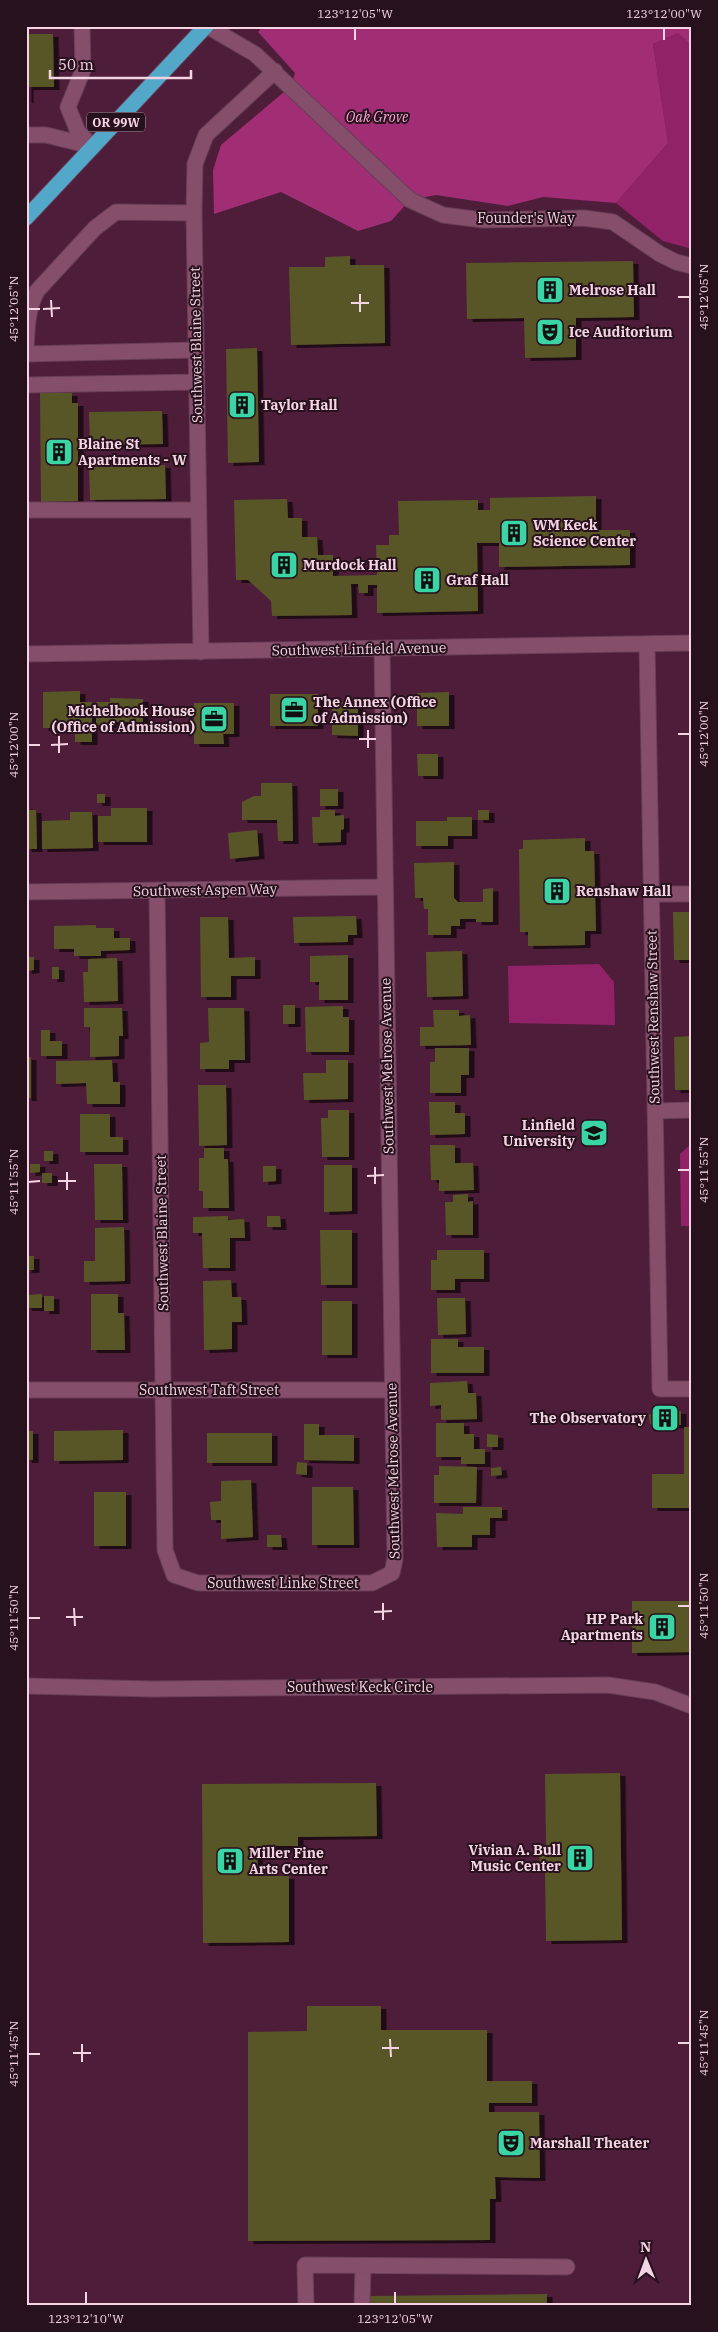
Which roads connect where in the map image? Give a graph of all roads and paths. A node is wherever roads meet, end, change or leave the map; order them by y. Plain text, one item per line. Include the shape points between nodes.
1 (82, 26) edge
2 (207, 26) edge
3 (275, 71) junction
4 (26, 135) edge
5 (93, 147) junction
6 (194, 213) junction
7 (26, 218) edge
8 (692, 266) edge
9 (26, 350) edge
10 (196, 350) junction
11 (26, 354) edge
12 (197, 382) junction
13 (26, 385) edge
14 (26, 510) edge
15 (198, 510) junction
16 (692, 643) edge
17 (647, 644) junction
18 (382, 650) junction
19 (201, 652) junction
20 (26, 654) edge
21 (384, 887) junction
22 (157, 890) junction
23 (26, 892) edge
24 (651, 894) junction
25 (692, 894) edge
26 (692, 1110) edge
27 (655, 1111) junction
28 (692, 1389) edge
29 (26, 1390) edge
30 (164, 1390) junction
31 (392, 1390) junction
32 (392, 1573) joint
33 (174, 1575) joint
34 (26, 1686) edge
35 (692, 1706) edge
36 (362, 2266) junction
37 (567, 2267) dead end
38 (306, 2306) edge
39 (362, 2306) edge

1 - 5 street via 83,70 68,107 78,132
2 - 3 street, Founder's Way via 255,54
2 - 5 highway, OR 99W
3 - 6 street, Southwest Blaine Street via 206,135 195,164
3 - 8 street, Founder's Way via 410,200 443,215 483,220 584,218 613,222 660,254
4 - 5 street via 46,135
5 - 7 highway, OR 99W
6 - 9 street via 116,212 95,228 37,291 27,320
6 - 10 street, Southwest Blaine Street
10 - 11 street
10 - 12 street, Southwest Blaine Street
12 - 13 street
12 - 15 street, Southwest Blaine Street
14 - 15 street
15 - 19 street, Southwest Blaine Street
16 - 17 street, Southwest Linfield Avenue
17 - 18 street, Southwest Linfield Avenue
17 - 24 street, Southwest Renshaw Street
18 - 19 street, Southwest Linfield Avenue
18 - 21 street, Southwest Melrose Avenue
19 - 20 street, Southwest Linfield Avenue
21 - 22 street, Southwest Aspen Way
21 - 31 street, Southwest Melrose Avenue
22 - 23 street, Southwest Aspen Way
22 - 30 street, Southwest Blaine Street
24 - 25 street
24 - 27 street, Southwest Renshaw Street
26 - 27 street
27 - 28 street, Southwest Renshaw Street via 660,1390
29 - 30 street, Southwest Taft Street
30 - 31 street, Southwest Taft Street
30 - 33 street, Southwest Blaine Street via 165,1550
31 - 32 street, Southwest Melrose Avenue via 396,1559
32 - 33 street, Southwest Linke Street via 372,1583 198,1583
34 - 35 street, Southwest Keck Circle via 152,1689 608,1685 655,1692
36 - 37 street
36 - 38 street via 305,2265
36 - 39 street

